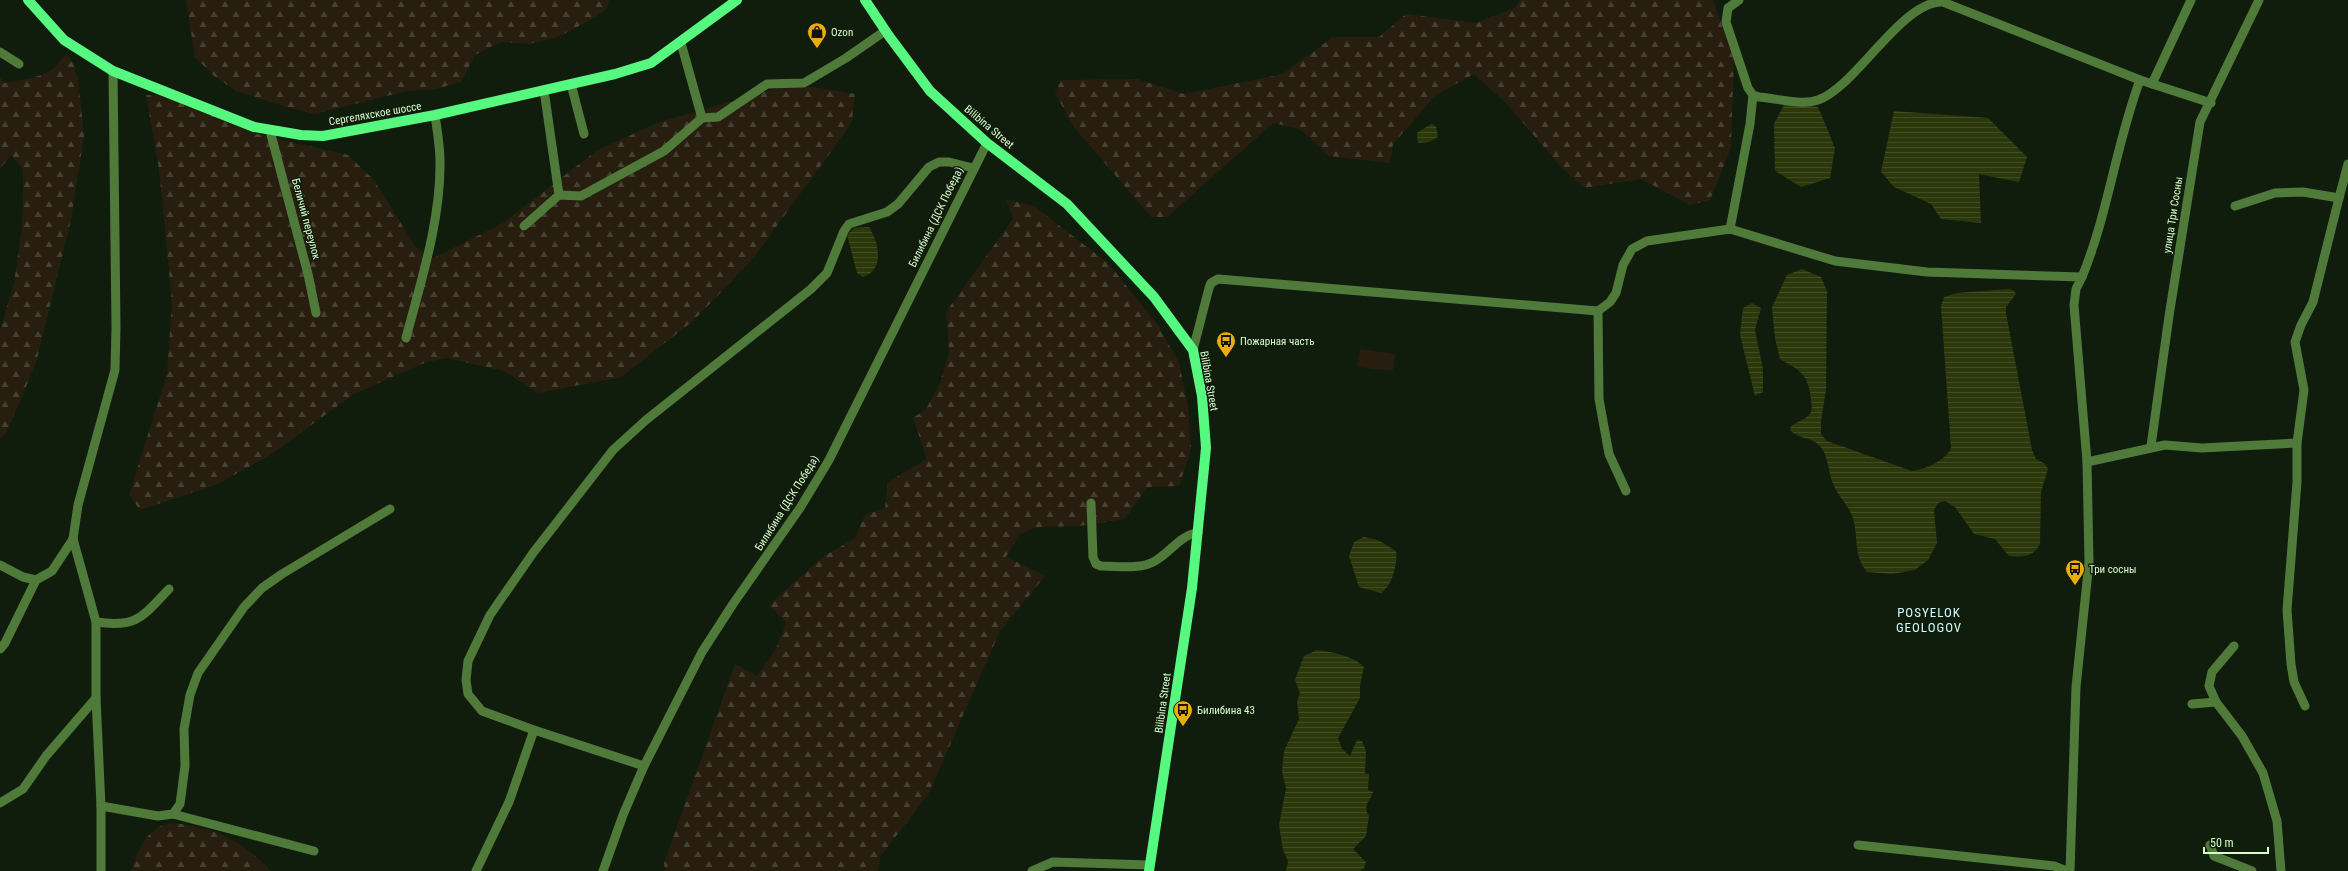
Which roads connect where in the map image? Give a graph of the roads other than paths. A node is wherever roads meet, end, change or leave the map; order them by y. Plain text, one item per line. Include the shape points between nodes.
1 (28, 0) edge
2 (737, 0) edge
3 (865, 0) edge
4 (1739, 0) edge
5 (2191, 0) edge
6 (2259, 0) edge
7 (885, 31) junction
8 (681, 43) junction
9 (0, 52) edge
10 (19, 64) dead end
11 (113, 71) junction
12 (2140, 80) junction
13 (571, 84) junction
14 (2152, 84) junction
15 (544, 90) junction
16 (1753, 95) junction
17 (2211, 103) junction
18 (434, 115) junction
19 (702, 118) junction
20 (270, 131) junction
21 (584, 134) dead end
22 (987, 143) junction
23 (2348, 164) edge
24 (973, 168) junction
25 (559, 195) junction
26 (2339, 198) junction
27 (2235, 206) dead end
28 (524, 226) dead end
29 (1730, 229) junction
30 (2082, 277) junction
31 (1598, 311) junction
32 (316, 313) dead end
33 (406, 338) dead end
34 (1193, 350) junction
35 (2297, 443) junction
36 (2151, 446) junction
37 (2087, 462) junction
38 (1626, 491) dead end
39 (1091, 504) dead end
40 (390, 509) dead end
41 (1198, 532) junction
42 (74, 539) junction
43 (0, 565) edge
44 (36, 580) junction
45 (169, 589) dead end
46 (96, 622) junction
47 (2234, 646) dead end
48 (0, 649) edge
49 (96, 698) junction
50 (2216, 702) junction
51 (2192, 704) dead end
52 (2304, 706) dead end
53 (534, 730) junction
54 (644, 766) junction
55 (0, 803) edge
56 (101, 806) junction
57 (173, 814) junction
58 (1858, 845) dead end
59 (2210, 845) dead end
60 (314, 851) dead end
61 (1149, 868) edge
62 (100, 871) edge
63 (476, 871) edge
64 (603, 871) edge
65 (1032, 871) edge
66 (2067, 871) edge
67 (2070, 871) edge
68 (2252, 871) edge
69 (2281, 871) edge

1 - 11 main road, Сергеляхское шоссе via 64,40
2 - 8 main road, Сергеляхское шоссе
3 - 7 main road, Bilibina Street
4 - 16 street via 1728,8 1726,22 1748,88
5 - 14 street
6 - 17 street, улица Три Сосны
7 - 19 street via 804,83 767,84 718,117
7 - 22 main road, Bilibina Street via 930,91
8 - 13 main road, Сергеляхское шоссе via 651,62 615,74
8 - 19 street
9 - 10 street
11 - 20 main road, Сергеляхское шоссе
11 - 42 street via 115,370 78,505
12 - 14 street
12 - 16 street via 1943,2 1934,1 1918,9 1833,92 1817,101
12 - 30 street via 2129,110 2094,248
13 - 15 main road, Сергеляхское шоссе
13 - 21 street
14 - 17 street
15 - 18 main road, Сергеляхское шоссе
15 - 25 street
16 - 29 street
17 - 36 street, улица Три Сосны via 2200,122
18 - 20 main road, Сергеляхское шоссе via 323,136
18 - 33 street via 440,159 440,182 426,258
19 - 25 street via 664,151 581,196
20 - 32 street, Беличий переулок
22 - 24 street, Билибина (ДСК Победа)
22 - 34 main road, Bilibina Street via 1067,204 1154,297
23 - 26 street
24 - 53 street via 939,162 929,167 898,204 887,212 849,224 827,273 811,289 646,420 613,450 580,490 490,615 476,640 468,662 466,680 468,694 473,702 482,711
24 - 54 street, Билибина (ДСК Победа) via 829,460 800,508 702,652
25 - 28 street
26 - 27 street via 2303,192 2275,193
26 - 35 street via 2314,302 2295,342 2304,390
29 - 30 street via 1834,261 1927,272
29 - 31 street via 1647,241 1632,249 1623,265 1616,293 1610,302
30 - 37 street via 2076,289 2074,305
31 - 34 street via 1218,279 1211,283 1209,288
31 - 38 street via 1599,400 1609,454
34 - 41 main road, Bilibina Street via 1202,396 1206,448
35 - 36 street via 2202,448
35 - 52 street via 2296,503 2287,610 2294,682
36 - 37 street
37 - 67 street via 2089,562 2076,687
39 - 41 street via 1093,557 1096,564 1101,566 1142,566 1155,561 1185,535
40 - 57 street via 282,574 262,588 244,607 198,673 190,695 184,729 185,766 180,804
41 - 61 main road, Bilibina Street via 1161,801
42 - 44 street via 52,571
42 - 46 street
43 - 44 street via 23,577
44 - 48 street via 6,644
45 - 46 street via 146,613 133,622
46 - 49 street
47 - 50 street via 2212,672 2209,686
49 - 55 street via 46,756 23,789
49 - 56 street
50 - 51 street
50 - 69 street via 2242,736 2263,772 2277,821
53 - 54 street
53 - 63 street via 509,802
54 - 64 street, Билибина (ДСК Победа)
56 - 57 street via 158,816
56 - 62 street
57 - 60 street
58 - 66 street via 2054,866
59 - 68 street via 2214,856
61 - 65 street via 1053,862

